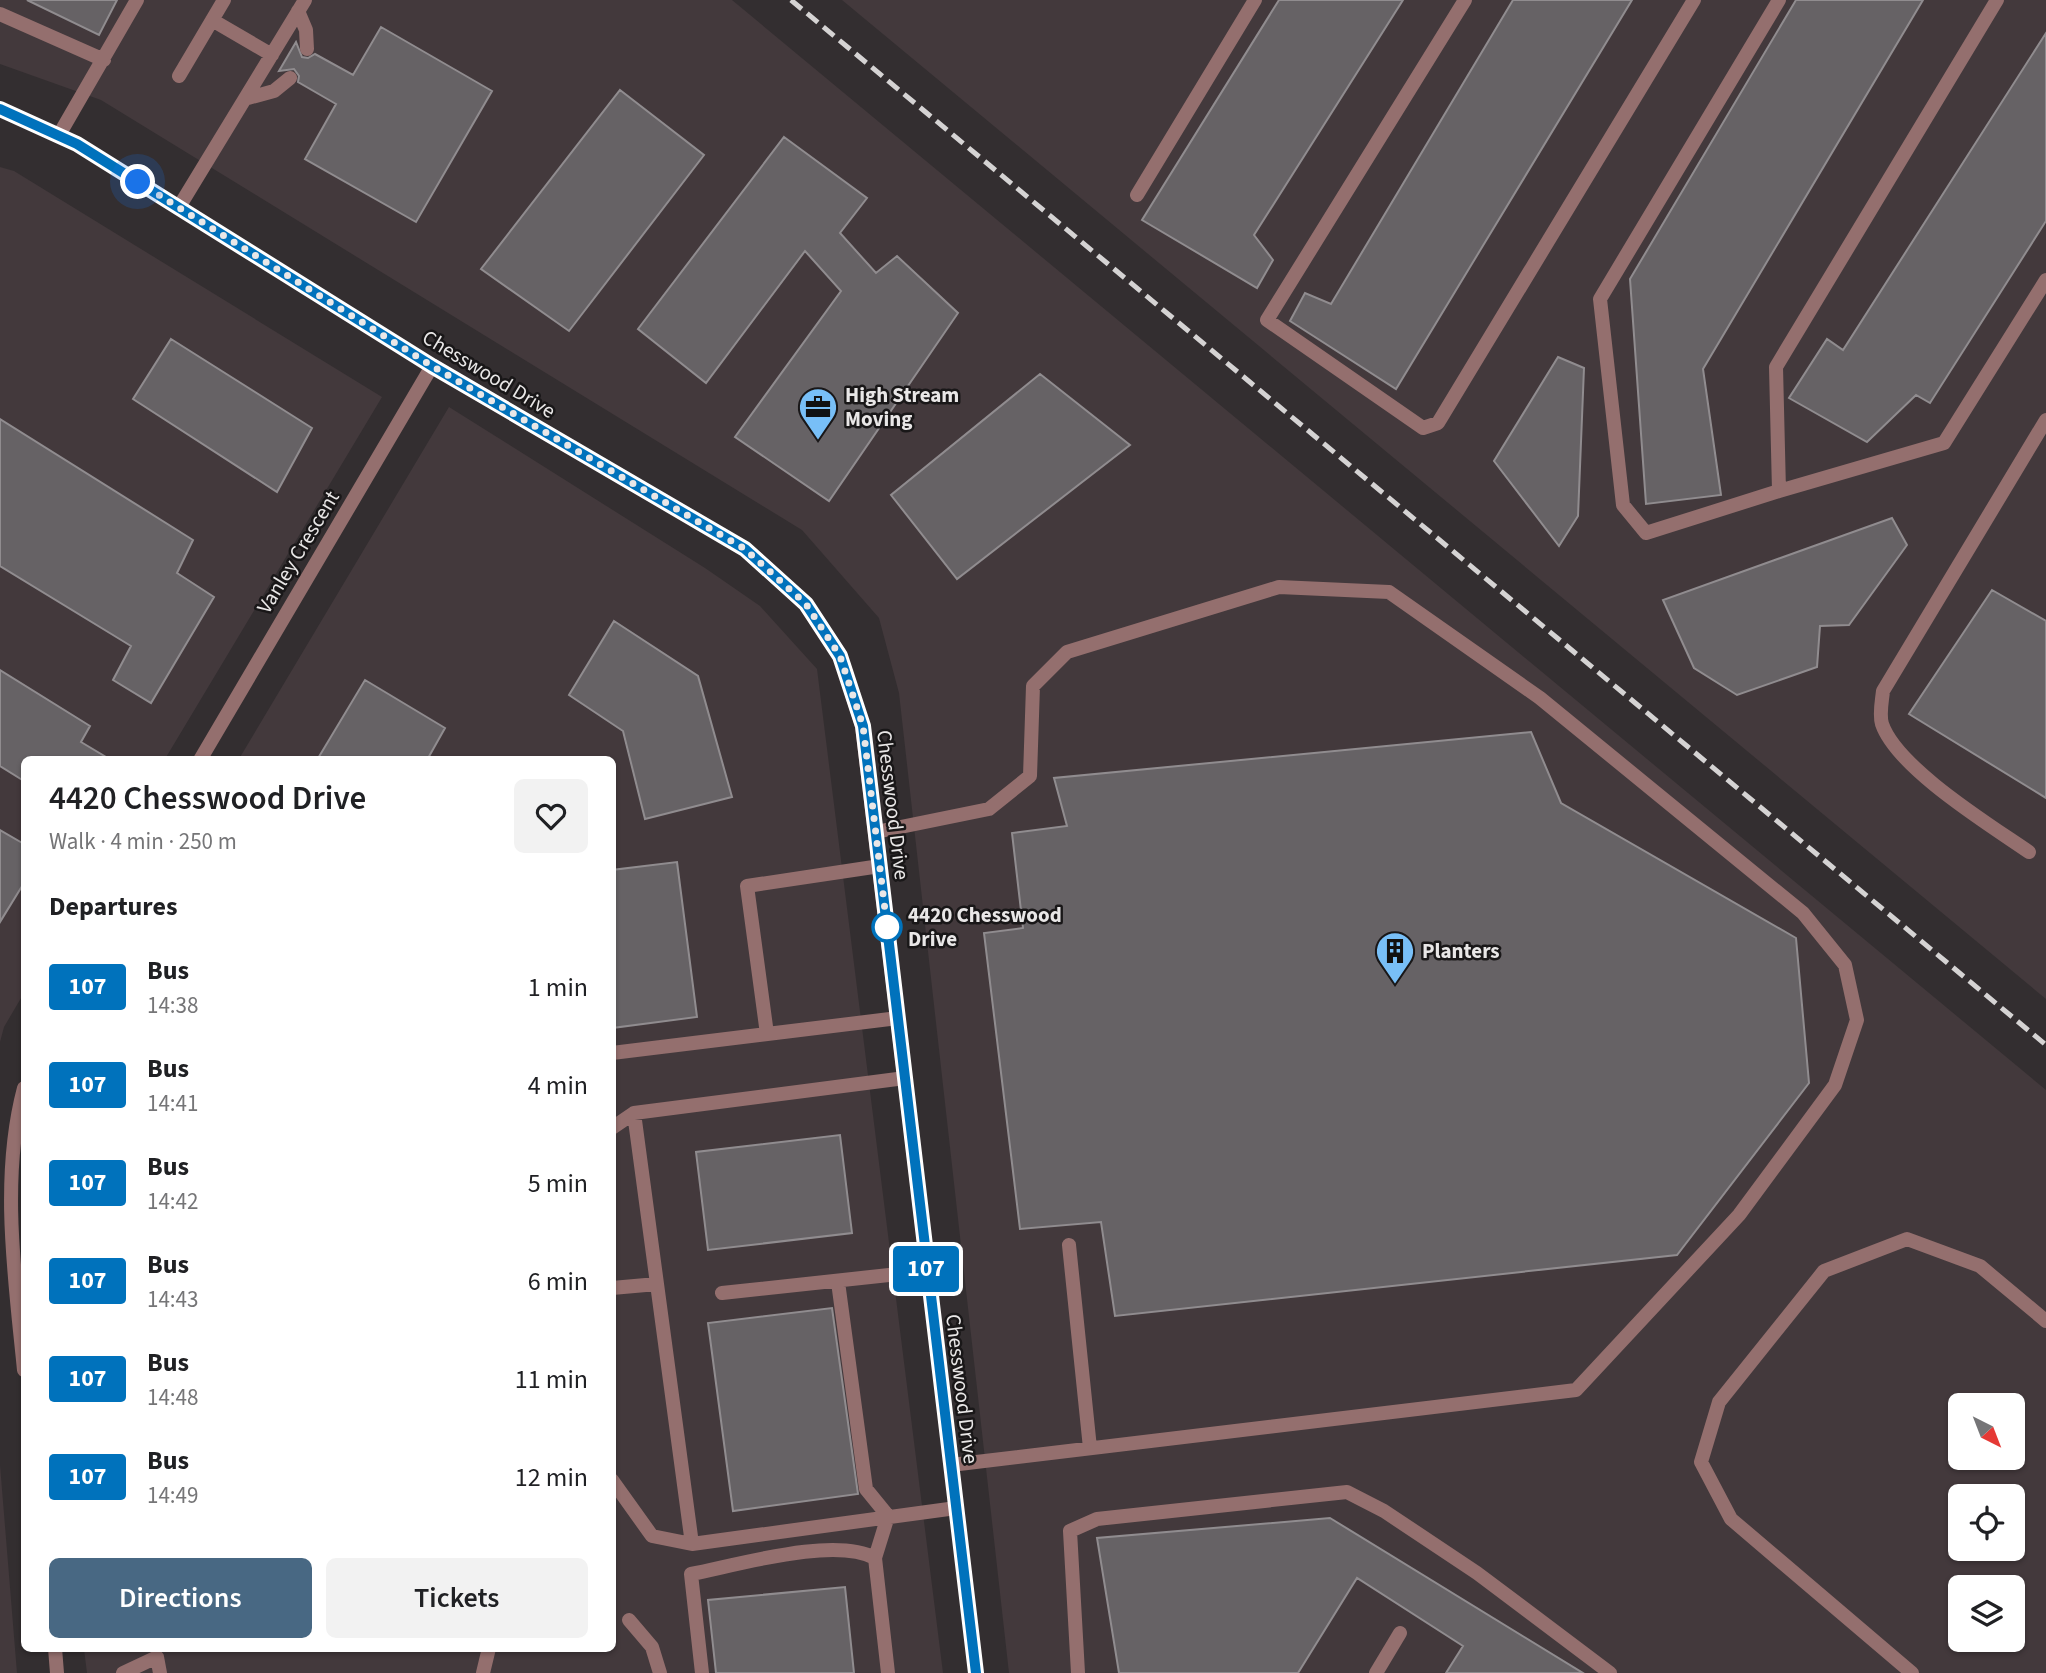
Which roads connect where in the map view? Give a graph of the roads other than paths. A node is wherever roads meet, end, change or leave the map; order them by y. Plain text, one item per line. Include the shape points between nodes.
1 (137, 0) edge
2 (225, 0) edge
3 (1255, 0) edge
4 (1465, 0) edge
5 (1694, 0) edge
6 (1779, 0) edge
7 (1997, 0) edge
8 (301, 6) edge
9 (0, 14) edge
10 (212, 20) junction
11 (307, 49) dead end
12 (272, 55) junction
13 (104, 60) junction
14 (179, 76) dead end
15 (290, 78) dead end
16 (248, 98) junction
17 (0, 109) edge
18 (58, 135) junction
19 (1137, 195) dead end
20 (179, 207) junction
21 (2046, 280) edge
22 (432, 366) junction
23 (2046, 420) edge
24 (1779, 491) junction
25 (202, 756) edge
26 (876, 832) junction
27 (2029, 852) dead end
28 (880, 866) junction
29 (898, 1018) junction
30 (767, 1034) junction
31 (616, 1053) edge
32 (905, 1078) junction
33 (21, 1097) edge
34 (634, 1113) junction
35 (616, 1125) edge
36 (1069, 1245) dead end
37 (926, 1271) junction
38 (838, 1282) junction
39 (657, 1284) junction
40 (616, 1288) edge
41 (722, 1293) dead end
42 (2046, 1321) edge
43 (21, 1341) edge
44 (1090, 1448) junction
45 (951, 1465) junction
46 (616, 1486) edge
47 (956, 1508) junction
48 (888, 1516) junction
49 (692, 1544) junction
50 (875, 1558) junction
51 (629, 1620) dead end
52 (1400, 1633) dead end
53 (55, 1652) edge
54 (488, 1652) edge
55 (57, 1673) edge
56 (123, 1673) edge
57 (160, 1673) edge
58 (483, 1673) edge
59 (660, 1673) edge
60 (702, 1673) edge
61 (888, 1673) edge
62 (976, 1673) edge
63 (1078, 1673) edge
64 (1376, 1673) edge
65 (1610, 1673) edge
66 (1912, 1673) edge

1 - 13 street
2 - 10 street
3 - 19 street
4 - 5 street via 1267,320 1423,428 1438,423
6 - 24 street via 1600,299 1623,505 1646,533
7 - 24 street via 1776,367
8 - 11 street
8 - 12 street
9 - 13 street
10 - 12 street
10 - 14 street
12 - 16 street
13 - 18 street
15 - 16 street via 274,91
16 - 20 street
17 - 18 street, Chesswood Drive
18 - 20 street, Chesswood Drive
20 - 22 street, Chesswood Drive
21 - 24 street via 1944,443
22 - 25 street, Vanley Crescent
22 - 26 street, Chesswood Drive via 745,549 806,604 840,656 863,726
23 - 27 street via 1883,691 1881,721 1895,748 1957,802
26 - 28 street, Chesswood Drive
26 - 44 street via 989,809 1030,776 1033,686 1068,652 1279,587 1389,592 1582,732 1802,913 1845,965 1857,1020 1835,1085 1740,1215 1576,1390
28 - 29 street, Chesswood Drive
28 - 30 street via 747,886
29 - 30 street
29 - 32 street, Chesswood Drive
30 - 31 street
32 - 34 street
32 - 37 street, Chesswood Drive
33 - 43 street via 7,1207
34 - 35 street
34 - 39 street
36 - 44 street
37 - 38 street
37 - 45 street, Chesswood Drive
38 - 41 street
38 - 48 street via 866,1489
39 - 40 street
39 - 49 street
42 - 66 street via 1980,1266 1907,1239 1824,1271 1719,1402 1701,1462 1731,1519
44 - 45 street
45 - 47 street, Chesswood Drive
46 - 49 street via 652,1536
47 - 48 street
47 - 62 street, Chesswood Drive
48 - 49 street
48 - 50 street
50 - 60 street via 862,1551 821,1549 691,1574
50 - 61 street
51 - 59 street via 652,1647
52 - 64 street
53 - 55 street
54 - 58 street
56 - 57 street via 158,1657
63 - 65 street via 1070,1531 1097,1519 1347,1492 1477,1573

